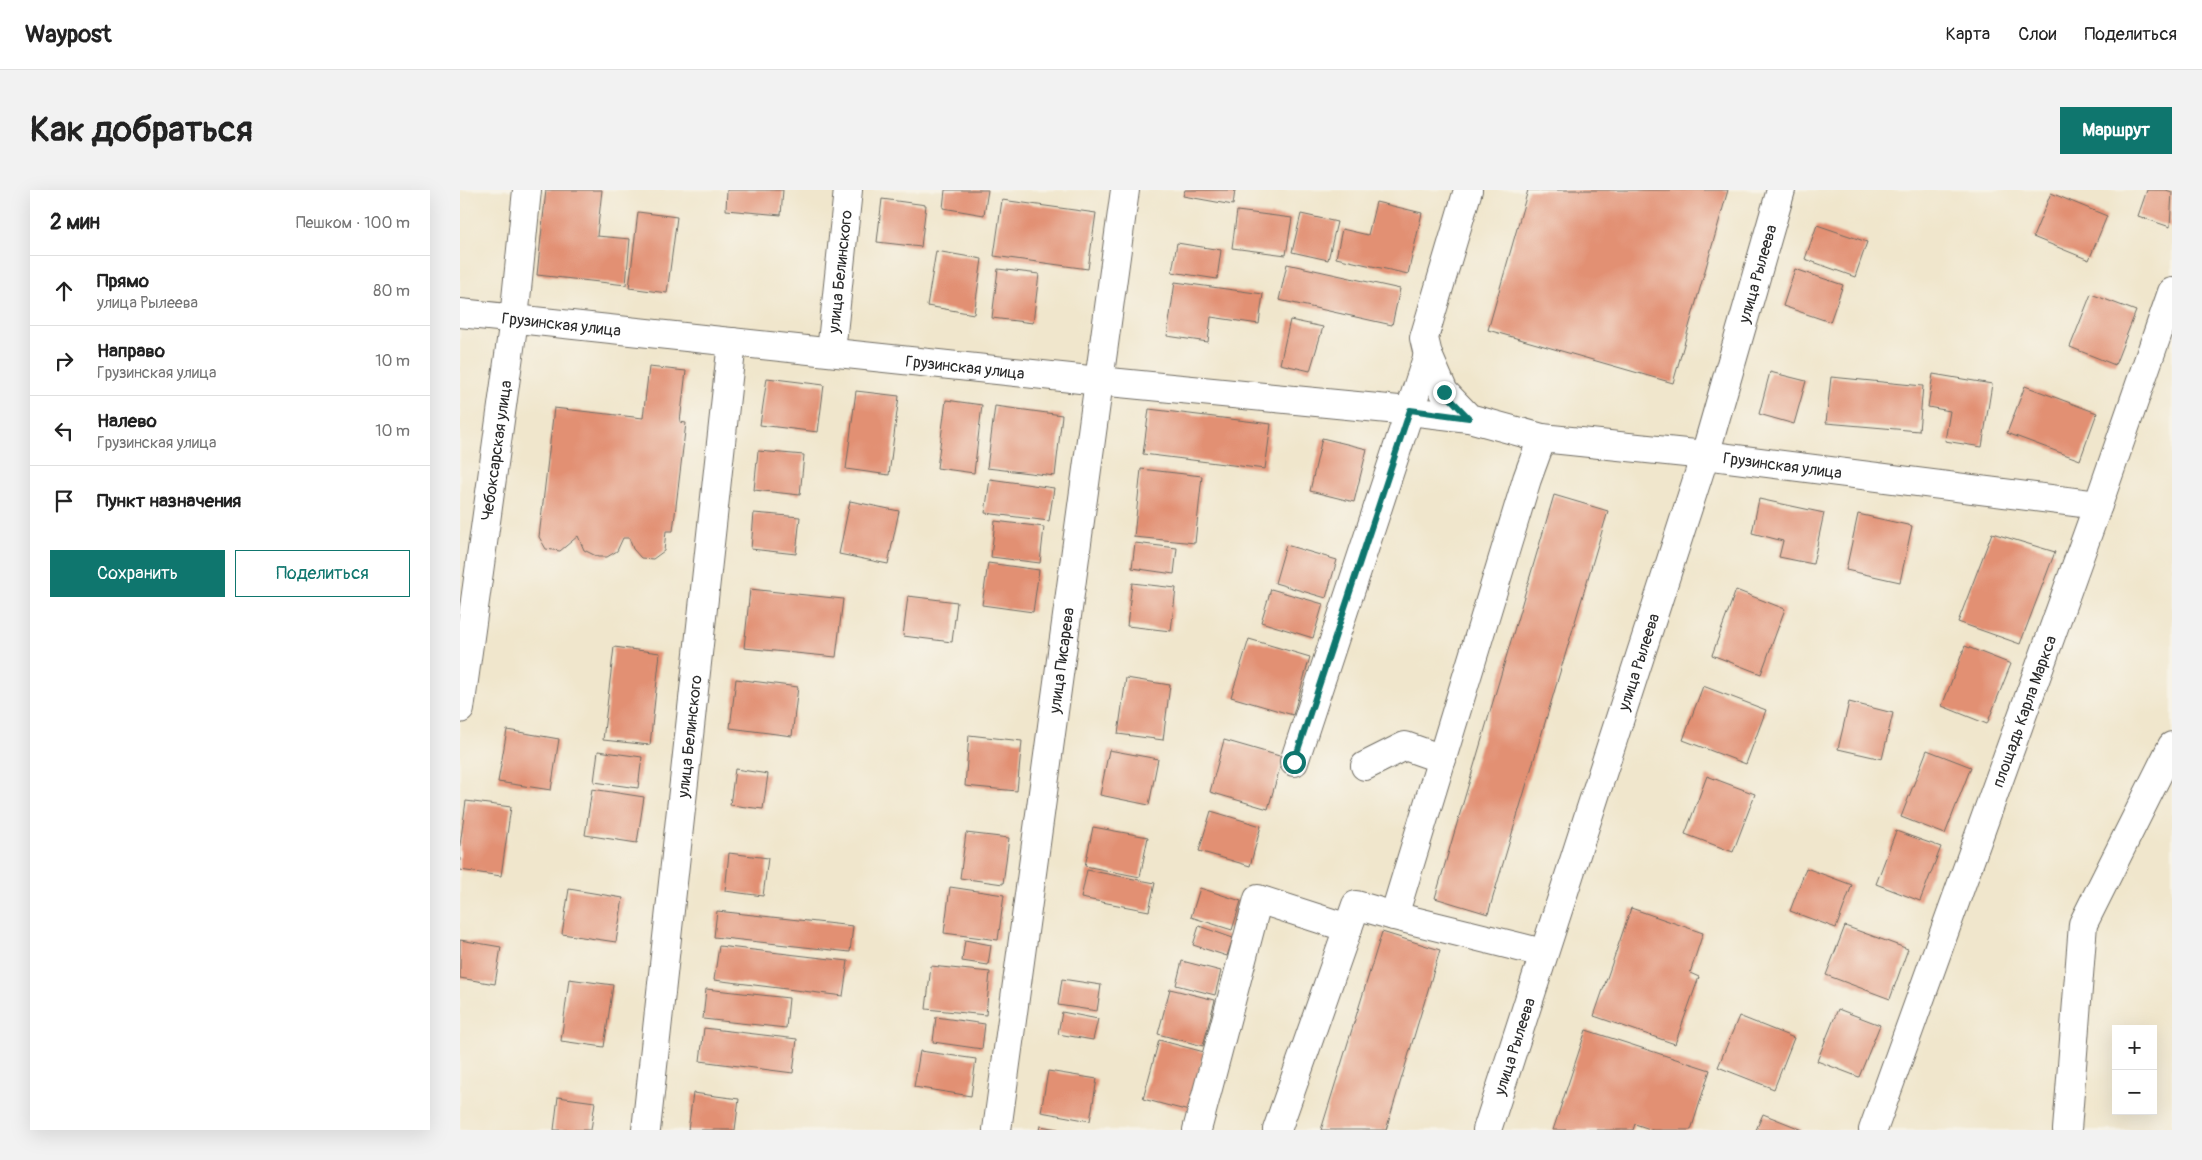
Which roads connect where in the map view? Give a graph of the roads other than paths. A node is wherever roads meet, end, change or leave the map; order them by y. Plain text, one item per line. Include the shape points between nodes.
1 (527, 190) edge
2 (848, 190) edge
3 (1125, 190) edge
4 (1468, 190) edge
5 (1781, 190) edge
6 (2172, 292) edge
7 (460, 313) edge
8 (514, 319) junction
9 (732, 342) junction
10 (831, 352) junction
11 (1428, 355) junction
12 (1100, 381) junction
13 (1410, 410) junction
14 (1469, 418) junction
15 (1542, 438) junction
16 (1705, 455) junction
17 (2098, 505) junction
18 (460, 709) edge
19 (2172, 746) edge
20 (1442, 759) junction
21 (1294, 762) dead end
22 (1365, 766) dead end
23 (1394, 916) junction
24 (1348, 928) junction
25 (1543, 953) junction
26 (646, 1130) edge
27 (997, 1130) edge
28 (1197, 1130) edge
29 (1277, 1130) edge
30 (1487, 1130) edge
31 (1872, 1130) edge
32 (2067, 1130) edge

1 - 8 street, Чебоксарская улица
2 - 10 street, улица Белинского
3 - 12 street, улица Писарева
4 - 11 street via 1424,338
5 - 16 street, улица Рылеева
6 - 17 street, площадь Карла Маркса
7 - 8 street, Грузинская улица
8 - 9 street, Грузинская улица
8 - 18 street, Чебоксарская улица
9 - 10 street, Грузинская улица
9 - 26 street, улица Белинского
10 - 12 street, Грузинская улица
11 - 13 street
11 - 14 street via 1444,392
12 - 13 street, Грузинская улица
12 - 27 street, улица Писарева
13 - 14 street, Грузинская улица
13 - 21 street
14 - 15 street, Грузинская улица
15 - 16 street, Грузинская улица
15 - 20 street
16 - 17 street, Грузинская улица
16 - 25 street, улица Рылеева
17 - 31 street, площадь Карла Маркса
19 - 32 street via 2082,924
20 - 22 street via 1405,746
20 - 23 street
23 - 24 street via 1356,905
23 - 25 street
24 - 28 street via 1258,899
24 - 29 street
25 - 30 street, улица Рылеева

